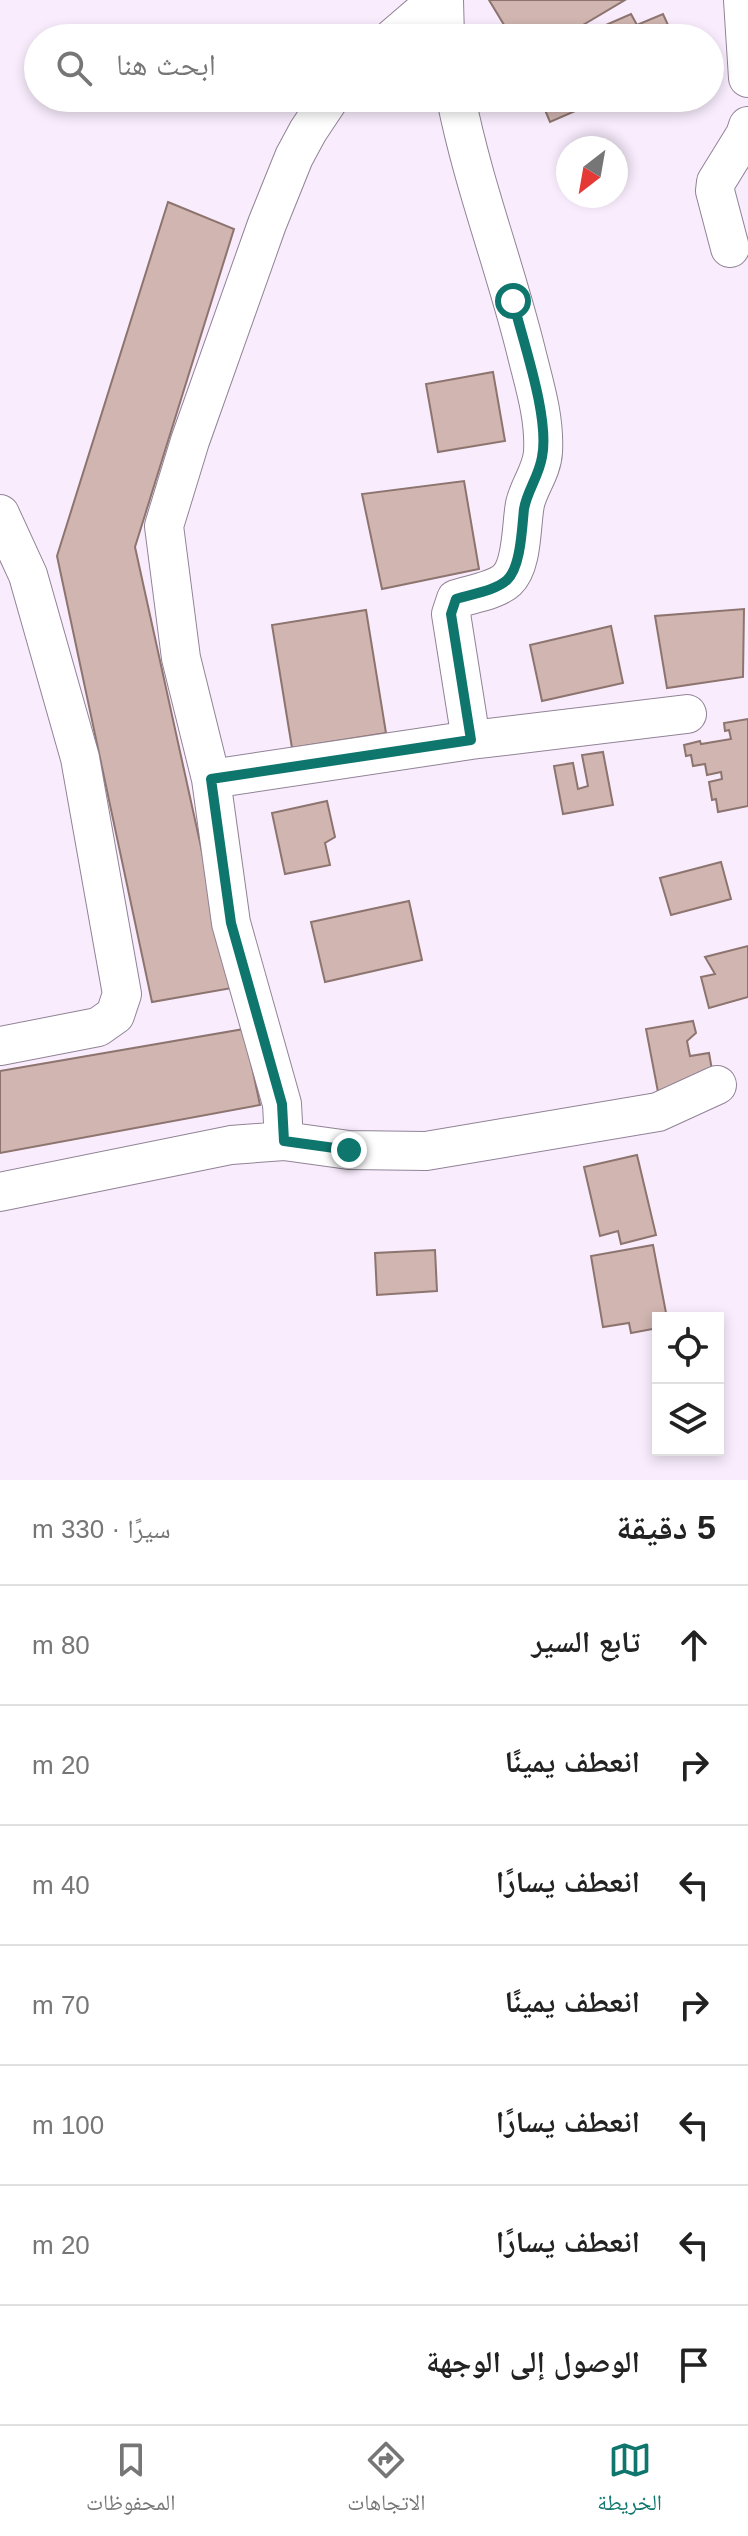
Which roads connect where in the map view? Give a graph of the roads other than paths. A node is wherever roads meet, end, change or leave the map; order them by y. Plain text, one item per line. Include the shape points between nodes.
1 (437, 0) edge
2 (444, 0) edge
3 (743, 0) edge
4 (409, 24) edge
5 (445, 24) edge
6 (748, 78) edge
7 (321, 112) edge
8 (459, 112) edge
9 (748, 126) edge
10 (730, 248) dead end
11 (0, 514) edge
12 (687, 714) dead end
13 (471, 740) junction
14 (211, 779) junction
15 (0, 1046) edge
16 (717, 1085) dead end
17 (284, 1141) junction
18 (0, 1192) edge

1 - 4 street
2 - 5 street
3 - 6 street
7 - 14 street via 294,157 267,224 164,526 181,658
8 - 13 street via 513,301 542,418 543,443 525,501 514,569 497,586 453,604
9 - 10 street via 716,182
11 - 15 street via 28,575 80,758 122,994 115,1015 98,1027
12 - 13 street
13 - 14 street
14 - 17 street via 231,923 282,1104
16 - 17 street via 658,1112 426,1151 349,1150
17 - 18 street via 231,1145

